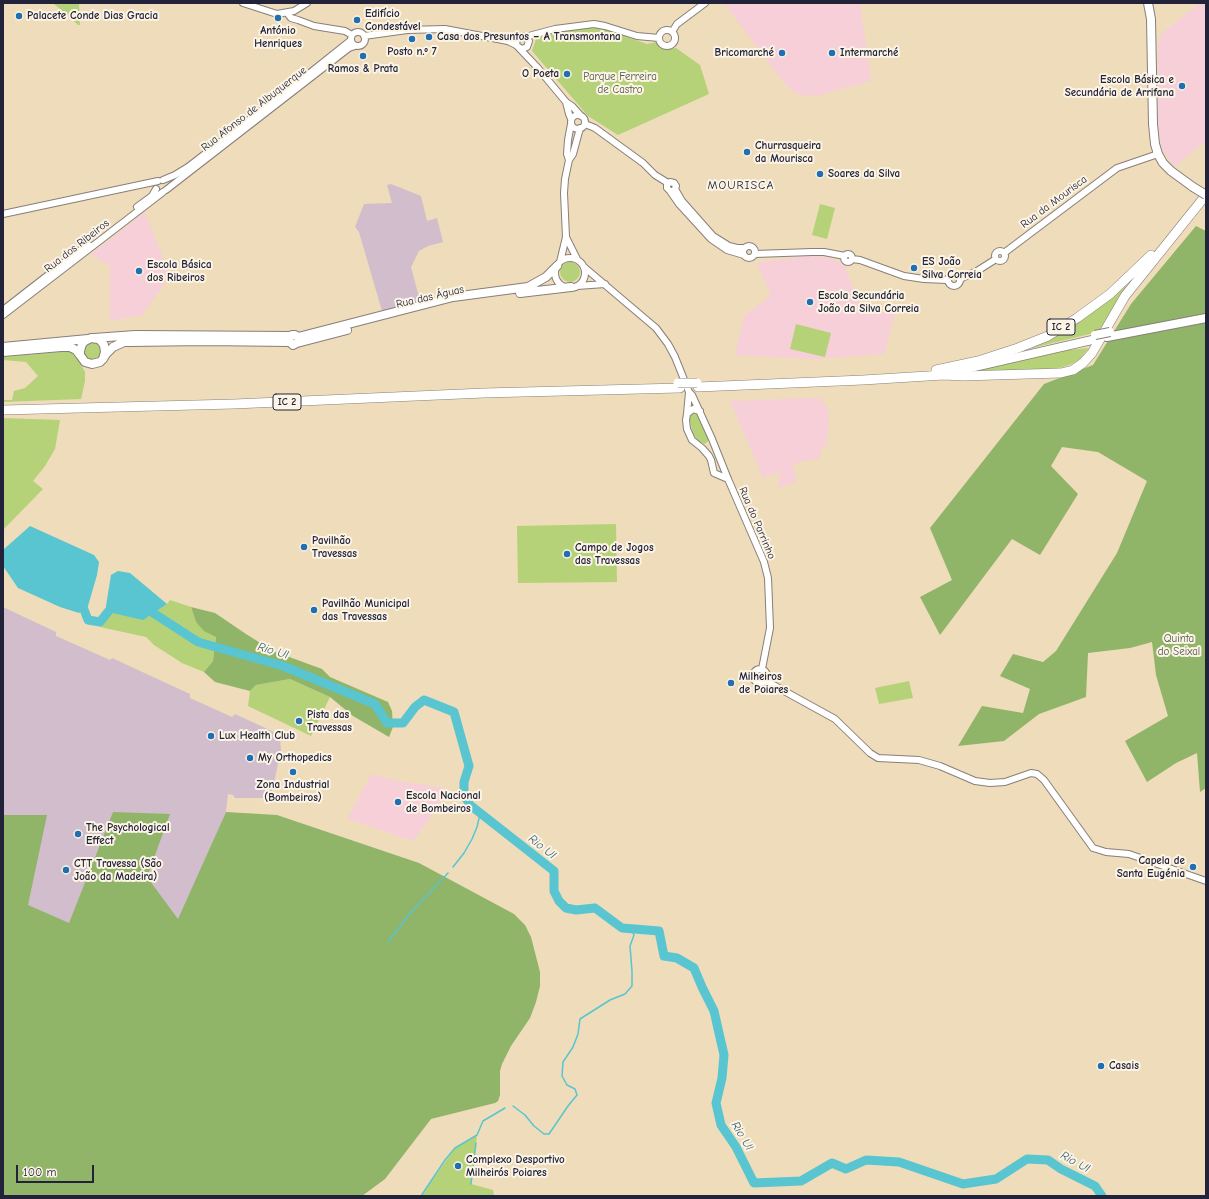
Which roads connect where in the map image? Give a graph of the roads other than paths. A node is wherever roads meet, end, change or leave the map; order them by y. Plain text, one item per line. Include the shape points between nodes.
1 (243, 3) edge
2 (300, 3) edge
3 (307, 3) edge
4 (706, 3) edge
5 (1148, 3) edge
6 (287, 13) junction
7 (672, 32) junction
8 (364, 36) junction
9 (533, 36) junction
10 (522, 37) junction
11 (352, 38) junction
12 (659, 38) junction
13 (508, 41) junction
14 (528, 45) junction
15 (355, 46) junction
16 (518, 46) junction
17 (529, 58) junction
18 (566, 102) junction
19 (581, 116) junction
20 (571, 122) junction
21 (583, 126) junction
22 (1158, 154) junction
23 (569, 160) junction
24 (161, 180) junction
25 (156, 189) junction
26 (673, 190) junction
27 (1206, 190) edge
28 (165, 191) junction
29 (1206, 195) edge
30 (3, 214) edge
31 (3, 218) edge
32 (566, 237) junction
33 (745, 248) junction
34 (755, 254) junction
35 (744, 255) junction
36 (576, 259) junction
37 (558, 264) junction
38 (584, 267) junction
39 (605, 284) junction
40 (574, 287) junction
41 (3, 310) edge
42 (1206, 314) edge
43 (3, 316) edge
44 (1206, 318) edge
45 (1109, 335) junction
46 (1094, 338) junction
47 (91, 339) junction
48 (294, 340) junction
49 (3, 347) edge
50 (3, 352) edge
51 (80, 355) junction
52 (102, 360) junction
53 (978, 361) junction
54 (944, 375) junction
55 (845, 379) junction
56 (695, 387) junction
57 (77, 405) junction
58 (3, 406) edge
59 (3, 410) edge
60 (700, 411) junction
61 (687, 414) junction
62 (712, 439) junction
63 (702, 448) junction
64 (728, 479) junction
65 (762, 669) junction
66 (766, 680) junction
67 (1206, 881) edge

1 - 6 street via 277,14
2 - 6 street
3 - 6 street
4 - 7 street via 677,24
5 - 22 main road via 1151,19 1152,124
6 - 11 street via 291,18 314,26 344,31
7 - 12 street via 665,31
7 - 12 street via 675,40 671,46 663,45
8 - 11 street via 358,32
8 - 13 street via 438,28
8 - 15 street via 363,44
9 - 10 street
9 - 12 street via 555,29 594,24 637,36
9 - 14 street
10 - 13 street
10 - 14 street
10 - 16 street via 516,40
11 - 15 street
11 - 24 street, Rua Afonso de Albuquerque via 188,167
13 - 16 street
14 - 16 street via 524,49
14 - 17 street
15 - 28 street, Rua Afonso de Albuquerque via 349,48
16 - 17 street
17 - 18 street
18 - 19 street
18 - 20 street
19 - 20 street via 576,115
19 - 21 street via 584,120
20 - 21 street via 574,128
20 - 23 street via 568,140
21 - 23 street
21 - 26 street via 595,128 656,175 668,183 674,183 676,186
22 - 29 main road, bridge via 1171,171
22 - 34 street, Rua da Mourisca via 1117,168 1004,252 1003,260 996,259 960,279 958,284 953,286 947,280 904,276 852,259 850,254
23 - 32 street via 564,193
24 - 25 street via 155,184
24 - 28 street via 167,184
24 - 30 street, Rua Afonso de Albuquerque
25 - 28 street via 159,192
25 - 31 street via 150,186
25 - 41 street, Rua dos Ribeiros via 152,196
26 - 33 street via 713,236 728,246
26 - 35 street via 679,204 711,239 727,250
27 - 53 highway, IC 2 via 1142,264 1110,294 1048,336
28 - 43 street, Rua dos Ribeiros
29 - 54 highway, IC 2 via 1125,296 1092,352 1073,370 1061,373
32 - 36 street
32 - 37 street
33 - 34 street via 752,247
33 - 35 street
34 - 35 street via 750,258
36 - 37 street via 568,258
36 - 38 street
37 - 40 street via 558,281
37 - 48 main road, Rua das Águas via 546,277 528,287 453,297
38 - 39 street, Rua do Parrinho
38 - 40 street via 583,279
39 - 40 street
39 - 56 street, Rua do Parrinho via 656,328
40 - 48 main road, Rua das Águas via 453,301
42 - 45 main road
44 - 45 main road
45 - 46 main road
46 - 53 main road
46 - 54 main road
47 - 48 main road, Rua das Águas via 142,335
47 - 49 main road, Rua das Águas
47 - 51 main road via 82,344
47 - 52 main road via 98,339 104,344
48 - 52 main road, Rua das Águas via 124,342 113,347
50 - 51 main road via 70,347
51 - 52 main road via 85,362 92,364
53 - 55 highway, IC 2 via 920,372
54 - 55 highway, IC 2
55 - 56 highway, IC 2
56 - 57 highway, IC 2 via 679,385 234,404
56 - 60 street, Rua do Parrinho via 692,395
56 - 61 street, Rua do Parrinho
57 - 58 highway, IC 2
57 - 59 highway, IC 2
60 - 61 street via 693,409
60 - 62 street, Rua do Parrinho
61 - 63 street, Rua do Parrinho via 686,425 692,440
62 - 63 street via 711,444
62 - 64 street, Rua do Parrinho
63 - 64 street, Rua do Parrinho via 711,460 714,473
64 - 65 street, Rua do Parrinho via 764,562 768,578 770,628
65 - 66 street via 767,674
65 - 66 street via 755,671 753,678 760,684
66 - 67 street via 835,719 870,754 878,758 919,760 990,783 1005,782 1030,773 1037,774 1093,848 1129,854

